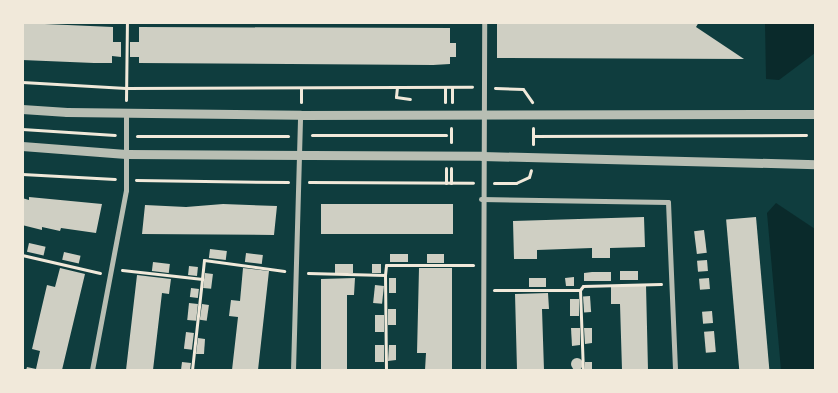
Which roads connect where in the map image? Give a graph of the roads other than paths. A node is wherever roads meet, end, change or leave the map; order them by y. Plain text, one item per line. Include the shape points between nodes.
1 (484, 22) edge
2 (22, 108) edge
3 (126, 113) junction
4 (483, 113) junction
5 (816, 114) edge
6 (300, 115) junction
7 (22, 146) edge
8 (126, 154) junction
9 (300, 154) junction
10 (482, 156) junction
11 (816, 164) edge
12 (481, 199) junction
13 (92, 370) edge
14 (293, 370) edge
15 (482, 370) edge
16 (675, 370) edge

1 - 4 street
2 - 3 street
3 - 6 street
3 - 8 street
4 - 5 street
4 - 6 street
4 - 10 street
6 - 9 street
7 - 8 street
8 - 9 street
8 - 13 street via 126,190
9 - 10 street
9 - 14 street
10 - 11 street
10 - 12 street
12 - 15 street
12 - 16 street via 668,202

